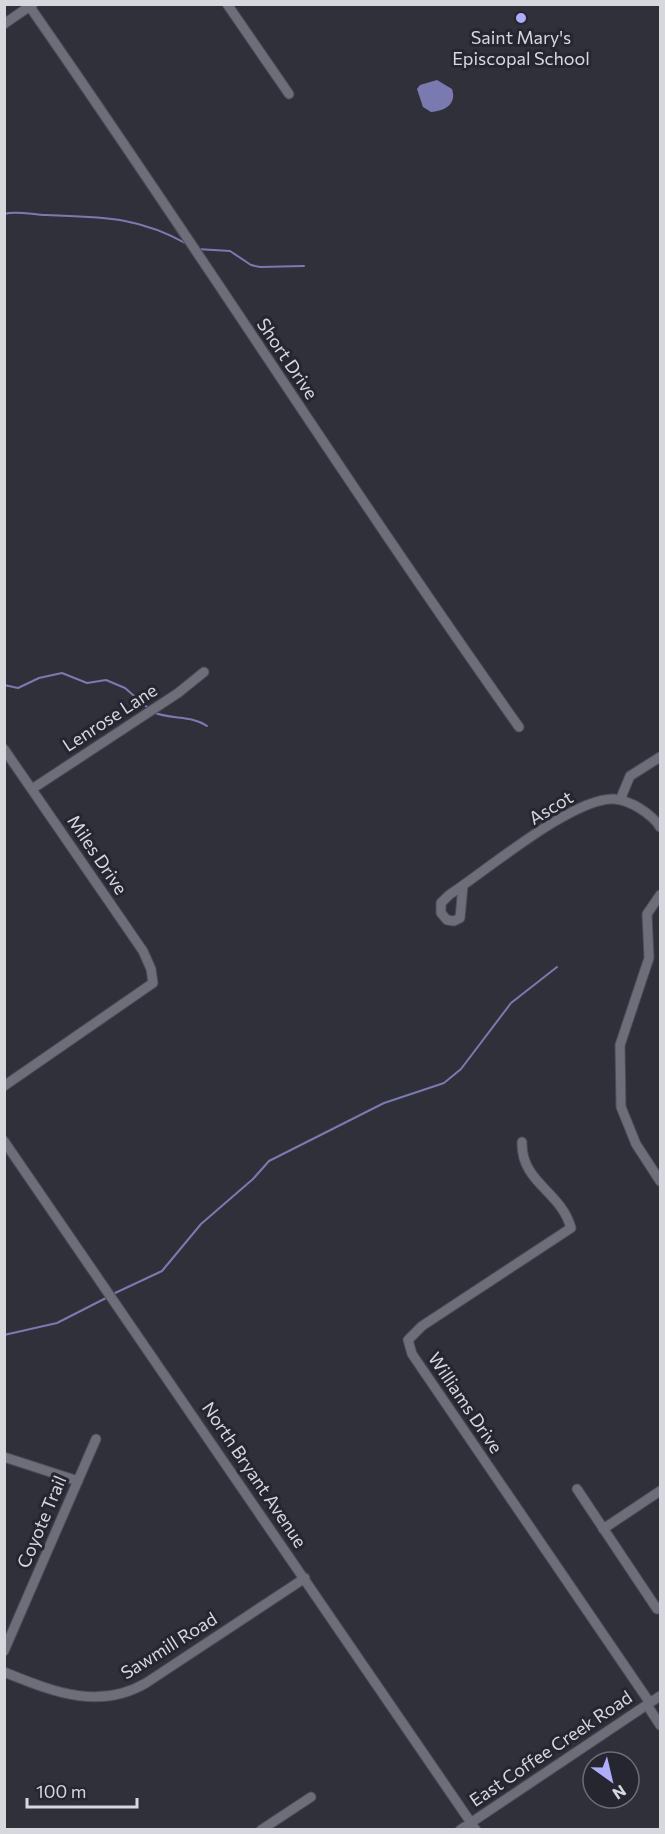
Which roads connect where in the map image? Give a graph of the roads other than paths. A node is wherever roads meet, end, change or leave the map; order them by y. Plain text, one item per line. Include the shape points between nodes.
1 (227, 4) edge
2 (31, 6) edge
3 (4, 24) edge
4 (289, 94) dead end
5 (204, 672) dead end
6 (519, 727) dead end
7 (4, 749) edge
8 (660, 757) edge
9 (32, 789) junction
10 (620, 800) junction
11 (660, 827) edge
12 (463, 886) dead end
13 (660, 895) edge
14 (4, 1086) edge
15 (522, 1142) dead end
16 (5, 1143) edge
17 (660, 1182) edge
18 (96, 1439) dead end
19 (4, 1457) edge
20 (78, 1481) junction
21 (577, 1489) dead end
22 (660, 1491) edge
23 (603, 1529) junction
24 (305, 1578) junction
25 (659, 1608) edge
26 (4, 1652) edge
27 (4, 1672) edge
28 (660, 1698) edge
29 (648, 1704) junction
30 (660, 1725) edge
31 (311, 1797) dead end
32 (473, 1826) edge
33 (261, 1830) edge
34 (459, 1830) edge

1 - 4 street
2 - 3 street
2 - 6 street, Short Drive via 354,489
5 - 9 street, Lenrose Lane
7 - 9 street, Miles Drive
8 - 10 street via 630,776
9 - 14 street, Miles Drive via 143,951 152,969 153,983
10 - 11 street via 642,810
10 - 12 street, Ascot via 596,801 568,814
13 - 17 street via 647,914 649,958 620,1045 621,1107 636,1144
15 - 29 street, Williams Drive via 527,1170 567,1212 571,1228 422,1326 408,1340 411,1354
16 - 24 street, North Bryant Avenue
18 - 20 street, Coyote Trail
19 - 20 street
20 - 26 street, Coyote Trail
21 - 23 street
22 - 23 street
23 - 25 street
24 - 27 street, Sawmill Road via 146,1683 118,1695 86,1697 57,1693
24 - 32 street, North Bryant Avenue
28 - 29 street, East Coffee Creek Road
29 - 30 street
29 - 32 street, East Coffee Creek Road
31 - 33 street
32 - 34 street, East Coffee Creek Road

